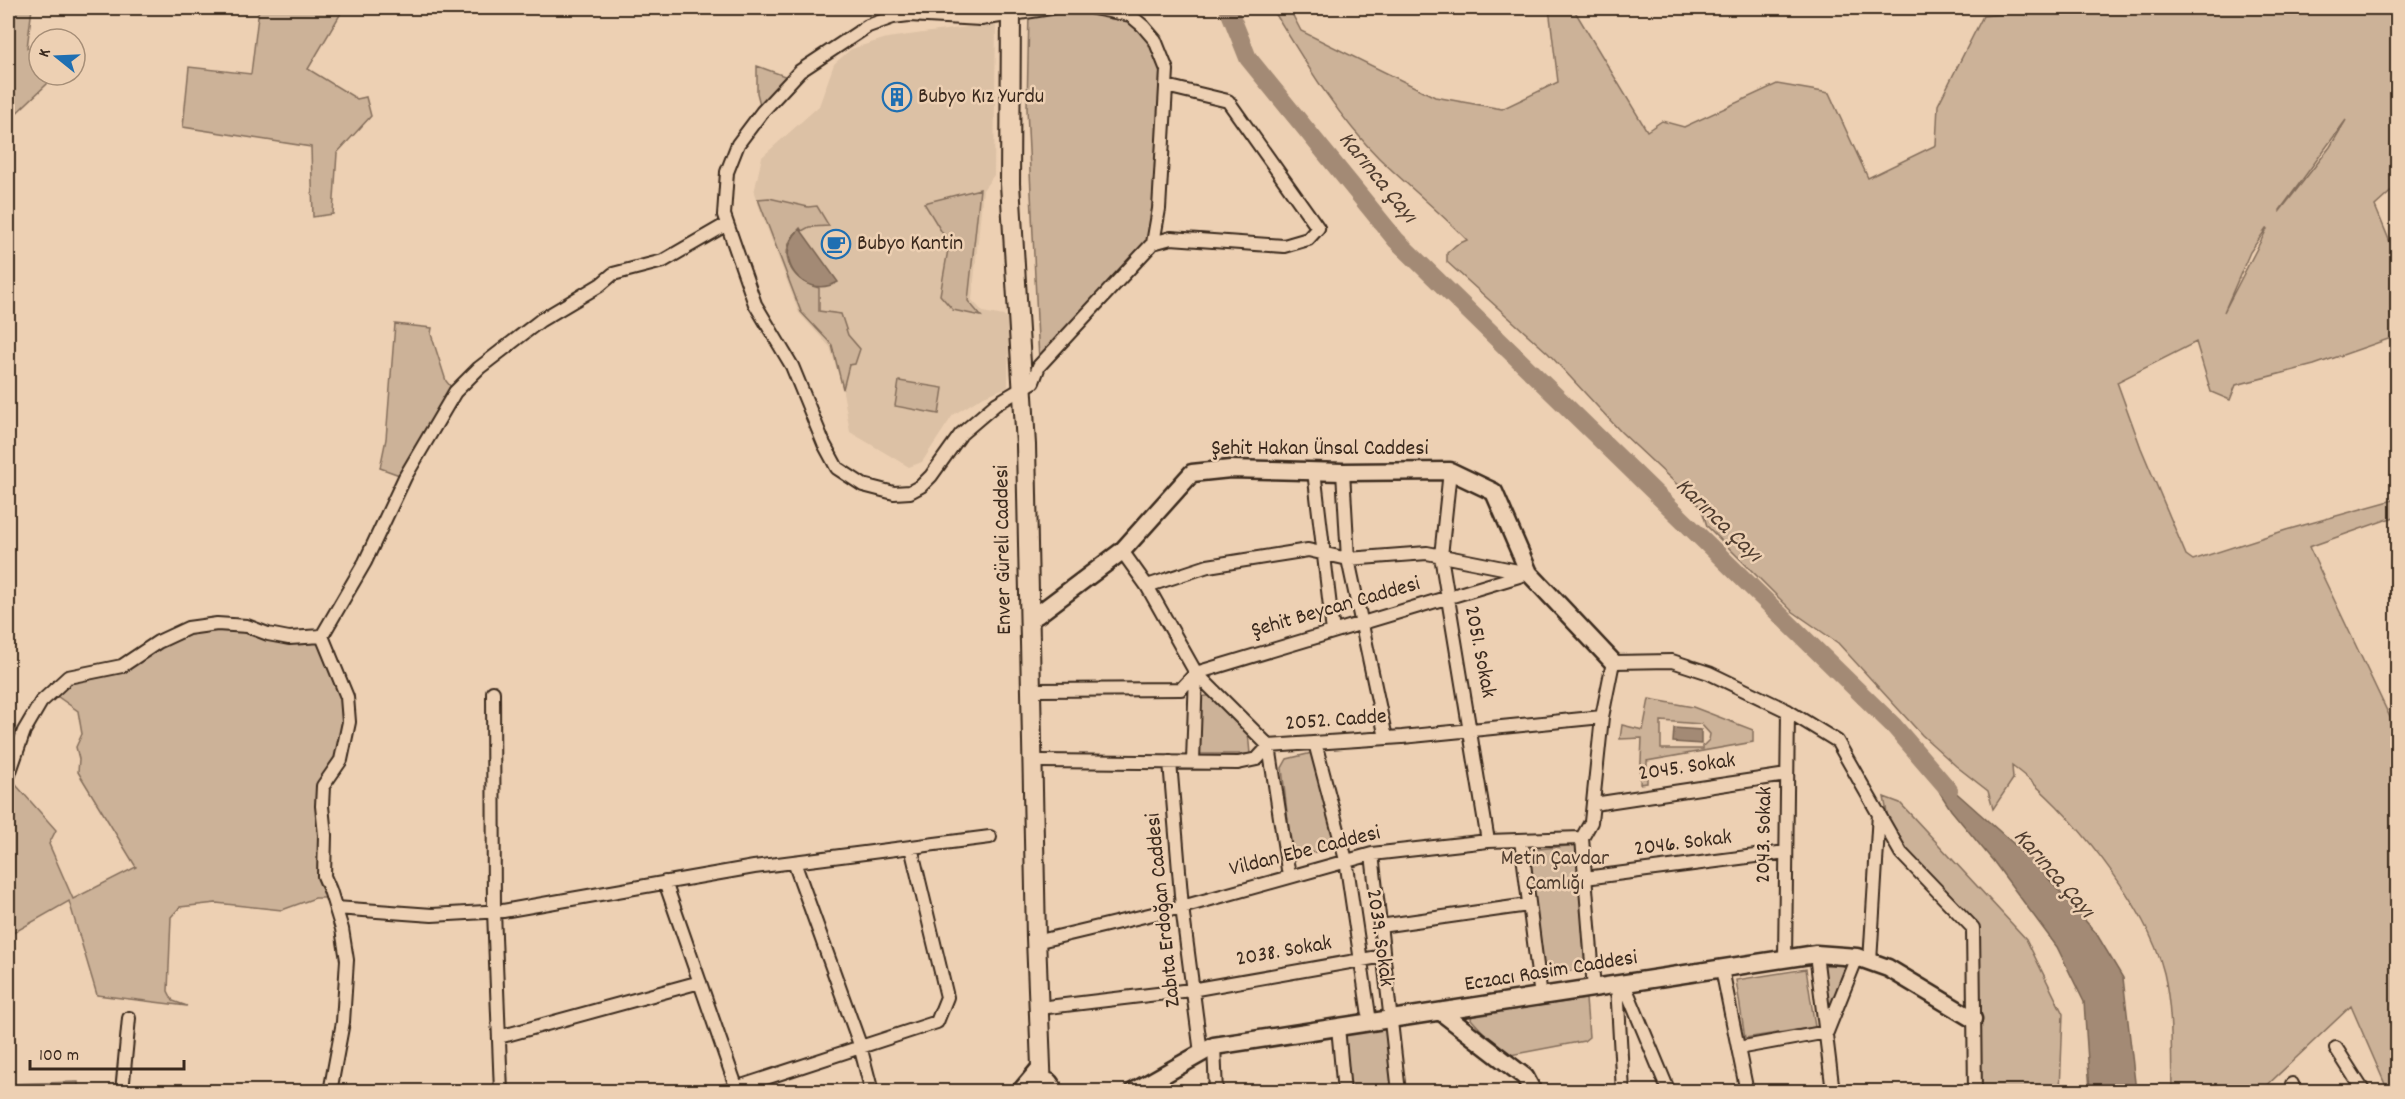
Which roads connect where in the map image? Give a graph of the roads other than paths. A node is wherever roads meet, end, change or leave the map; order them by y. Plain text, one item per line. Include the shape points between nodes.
1 (1051, 8) edge
2 (1092, 8) edge
3 (1017, 10) edge
4 (1128, 11) edge
5 (1166, 86) junction
6 (727, 224) junction
7 (1153, 243) junction
8 (1029, 385) junction
9 (1314, 471) junction
10 (1450, 471) junction
11 (1343, 472) junction
12 (1122, 551) junction
13 (1324, 553) junction
14 (1441, 556) junction
15 (1348, 559) junction
16 (1529, 573) junction
17 (1147, 586) junction
18 (1447, 599) junction
19 (1037, 615) junction
20 (1361, 624) junction
21 (1333, 632) junction
22 (322, 636) junction
23 (1613, 662) junction
24 (1196, 673) junction
25 (1039, 690) junction
26 (493, 692) dead end
27 (1788, 711) junction
28 (1602, 717) junction
29 (1472, 730) junction
30 (1386, 738) junction
31 (1315, 743) junction
32 (1269, 746) junction
33 (1041, 761) junction
34 (1192, 761) junction
35 (1170, 762) junction
36 (1787, 775) junction
37 (8, 777) edge
38 (1594, 804) junction
39 (1879, 813) junction
40 (990, 837) dead end
41 (1582, 838) junction
42 (1521, 840) junction
43 (1488, 841) junction
44 (911, 847) junction
45 (1786, 852) junction
46 (1371, 854) junction
47 (1346, 860) junction
48 (794, 862) junction
49 (1289, 876) junction
50 (1585, 878) junction
51 (665, 882) junction
52 (1528, 905) junction
53 (1182, 907) junction
54 (336, 908) junction
55 (494, 911) junction
56 (1380, 926) junction
57 (1044, 940) junction
58 (1816, 954) junction
59 (1384, 956) junction
60 (1785, 959) junction
61 (1361, 960) junction
62 (1864, 960) junction
63 (1722, 969) junction
64 (700, 982) junction
65 (1620, 984) junction
66 (1593, 989) junction
67 (1191, 990) junction
68 (1541, 997) junction
69 (1047, 1007) junction
70 (1441, 1011) junction
71 (129, 1018) dead end
72 (1391, 1018) junction
73 (1973, 1019) junction
74 (1370, 1022) junction
75 (1338, 1027) junction
76 (1827, 1032) junction
77 (499, 1037) junction
78 (860, 1047) junction
79 (1738, 1048) junction
80 (2336, 1048) dead end
81 (1208, 1049) junction
82 (1047, 1085) edge
83 (737, 1089) edge
84 (122, 1092) edge
85 (330, 1092) edge
86 (501, 1092) edge
87 (723, 1092) edge
88 (872, 1092) edge
89 (1020, 1092) edge
90 (1133, 1092) edge
91 (1216, 1092) edge
92 (1344, 1092) edge
93 (1399, 1092) edge
94 (1533, 1092) edge
95 (1623, 1092) edge
96 (1669, 1092) edge
97 (1747, 1092) edge
98 (1833, 1092) edge
99 (1975, 1092) edge
100 (2364, 1092) edge

1 - 3 street
2 - 4 street
3 - 6 street via 981,19 893,17 868,26 800,71 738,144 727,172
3 - 8 main road, Enver Güreli Caddesi
4 - 5 street via 1155,40 1167,70
5 - 7 street via 1159,209
5 - 7 street via 1228,101 1318,228 1308,240 1284,246 1171,238
6 - 8 street via 755,304 792,366 824,444 837,468 863,485 894,493 910,492 921,486 983,413
6 - 22 street via 663,261 614,274 541,320 455,392 405,477 365,562
7 - 8 street via 1039,366
8 - 19 main road, Enver Güreli Caddesi
8 - 82 main road, Enver Güreli Caddesi
9 - 11 main road, Şehit Hakan Ünsal Caddesi
9 - 12 main road, Şehit Hakan Ünsal Caddesi via 1230,469 1192,473
9 - 13 street
10 - 11 main road, Şehit Hakan Ünsal Caddesi
10 - 14 street, 2051. Sokak
10 - 16 main road, Şehit Hakan Ünsal Caddesi via 1494,492
11 - 15 street
12 - 17 street
12 - 19 main road, Şehit Hakan Ünsal Caddesi
13 - 15 street
13 - 17 street via 1308,550 1208,566
13 - 21 street
14 - 15 street via 1427,553
14 - 16 street
14 - 18 street, 2051. Sokak
15 - 20 street
16 - 18 street, Şehit Beycan Caddesi
16 - 23 main road
17 - 24 street
18 - 20 street, Şehit Beycan Caddesi
18 - 29 street, 2051. Sokak
19 - 25 main road, Enver Güreli Caddesi
20 - 21 street, Şehit Beycan Caddesi
20 - 30 street
21 - 24 street, Şehit Beycan Caddesi
22 - 37 street via 289,638 247,626 218,624 188,628 122,666 68,676 41,702 24,731
22 - 54 street via 347,697 349,722 341,760 323,786 324,876
23 - 27 street via 1672,661 1709,673
23 - 28 street
24 - 25 street, Şehit Beycan Caddesi via 1181,689
24 - 32 street
24 - 34 street
25 - 33 main road, Enver Güreli Caddesi
26 - 55 street
27 - 36 street, 2043. Sokak
27 - 39 street via 1837,741
28 - 29 street, 2052. Cadde
28 - 38 street
29 - 30 street, 2052. Cadde
29 - 43 street, 2051. Sokak
30 - 31 street, 2052. Cadde
31 - 32 street, 2052. Cadde
31 - 47 street, 2039. Sokak
32 - 34 street, 2052. Cadde via 1257,759 1238,763
32 - 49 street
33 - 35 street, 2052. Cadde
33 - 57 main road, Enver Güreli Caddesi
34 - 35 street, 2052. Cadde
35 - 53 street, Zabıta Erdoğan Caddesi
36 - 38 street, 2045. Sokak
36 - 45 street, 2043. Sokak
38 - 41 street via 1591,822
39 - 62 street
39 - 73 street via 1901,853 1973,928
40 - 44 street
41 - 42 street, Vildan Ebe Caddesi
41 - 50 street
42 - 43 street, Vildan Ebe Caddesi
42 - 52 street
43 - 46 street, Vildan Ebe Caddesi
44 - 48 street
44 - 78 street via 947,997 937,1022
45 - 50 street, 2046. Sokak
45 - 60 street, 2043. Sokak
46 - 47 street, Vildan Ebe Caddesi
46 - 56 street
47 - 49 street, Vildan Ebe Caddesi
47 - 61 street, 2039. Sokak
48 - 51 street
48 - 78 street
49 - 53 street, Vildan Ebe Caddesi
50 - 66 street
51 - 55 street
51 - 64 street
52 - 56 street
52 - 68 street
53 - 57 street, Vildan Ebe Caddesi
53 - 67 street, Zabıta Erdoğan Caddesi
54 - 55 street via 432,915
54 - 85 street via 347,960 343,1022
55 - 77 street
56 - 59 street
57 - 69 main road, Enver Güreli Caddesi
58 - 60 main road, Eczacı Rasim Caddesi
58 - 62 main road, Eczacı Rasim Caddesi
58 - 76 street
59 - 61 street, 2038. Sokak
59 - 72 street
60 - 63 main road, Eczacı Rasim Caddesi
61 - 67 street, 2038. Sokak
61 - 74 street, 2039. Sokak
62 - 73 main road, Eczacı Rasim Caddesi via 1888,968
62 - 76 street
63 - 65 main road, Eczacı Rasim Caddesi
63 - 79 street
64 - 77 street
64 - 83 street
65 - 66 main road, Eczacı Rasim Caddesi
65 - 95 street
65 - 96 street
66 - 68 main road, Eczacı Rasim Caddesi
67 - 69 street, 2038. Sokak
67 - 81 street, Zabıta Erdoğan Caddesi
68 - 70 main road, Eczacı Rasim Caddesi
69 - 82 main road, Enver Güreli Caddesi
70 - 72 main road, Eczacı Rasim Caddesi
70 - 94 main road via 1525,1077
71 - 84 street
72 - 74 main road, Eczacı Rasim Caddesi
72 - 93 street
73 - 99 street
74 - 75 main road, Eczacı Rasim Caddesi
75 - 81 main road, Eczacı Rasim Caddesi
75 - 92 street
76 - 79 street
76 - 98 street
77 - 86 street
78 - 83 street
78 - 88 street
79 - 97 street
80 - 100 street
81 - 90 main road, Eczacı Rasim Caddesi
81 - 91 street, Zabıta Erdoğan Caddesi
82 - 89 main road
83 - 87 street

